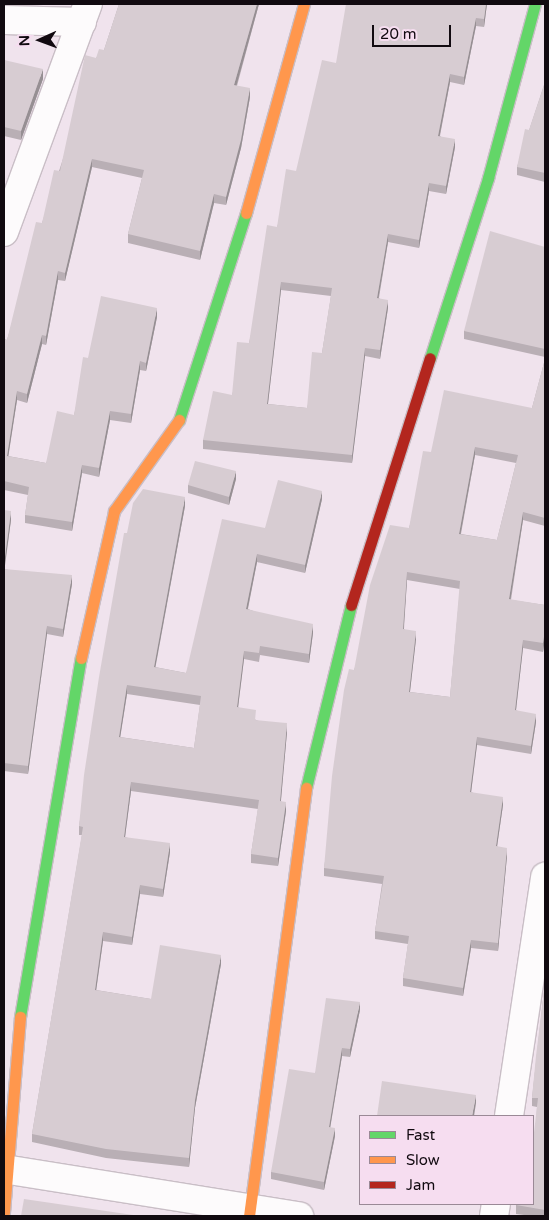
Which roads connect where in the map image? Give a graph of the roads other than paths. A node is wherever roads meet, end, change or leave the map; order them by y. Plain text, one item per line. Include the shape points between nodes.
1 (304, 4) edge
2 (536, 4) edge
3 (85, 13) edge
4 (4, 20) edge
5 (9, 203) edge
6 (4, 232) edge
7 (545, 877) edge
8 (509, 1115) edge
9 (7, 1170) edge
10 (249, 1211) edge
11 (4, 1212) edge
12 (299, 1216) edge

1 - 9 street via 228,278 176,428 114,511 95,580 24,976
2 - 10 street via 488,178 355,589 306,786
3 - 4 street
3 - 5 street
5 - 6 street
7 - 8 street
9 - 10 street
9 - 11 street
10 - 12 street

